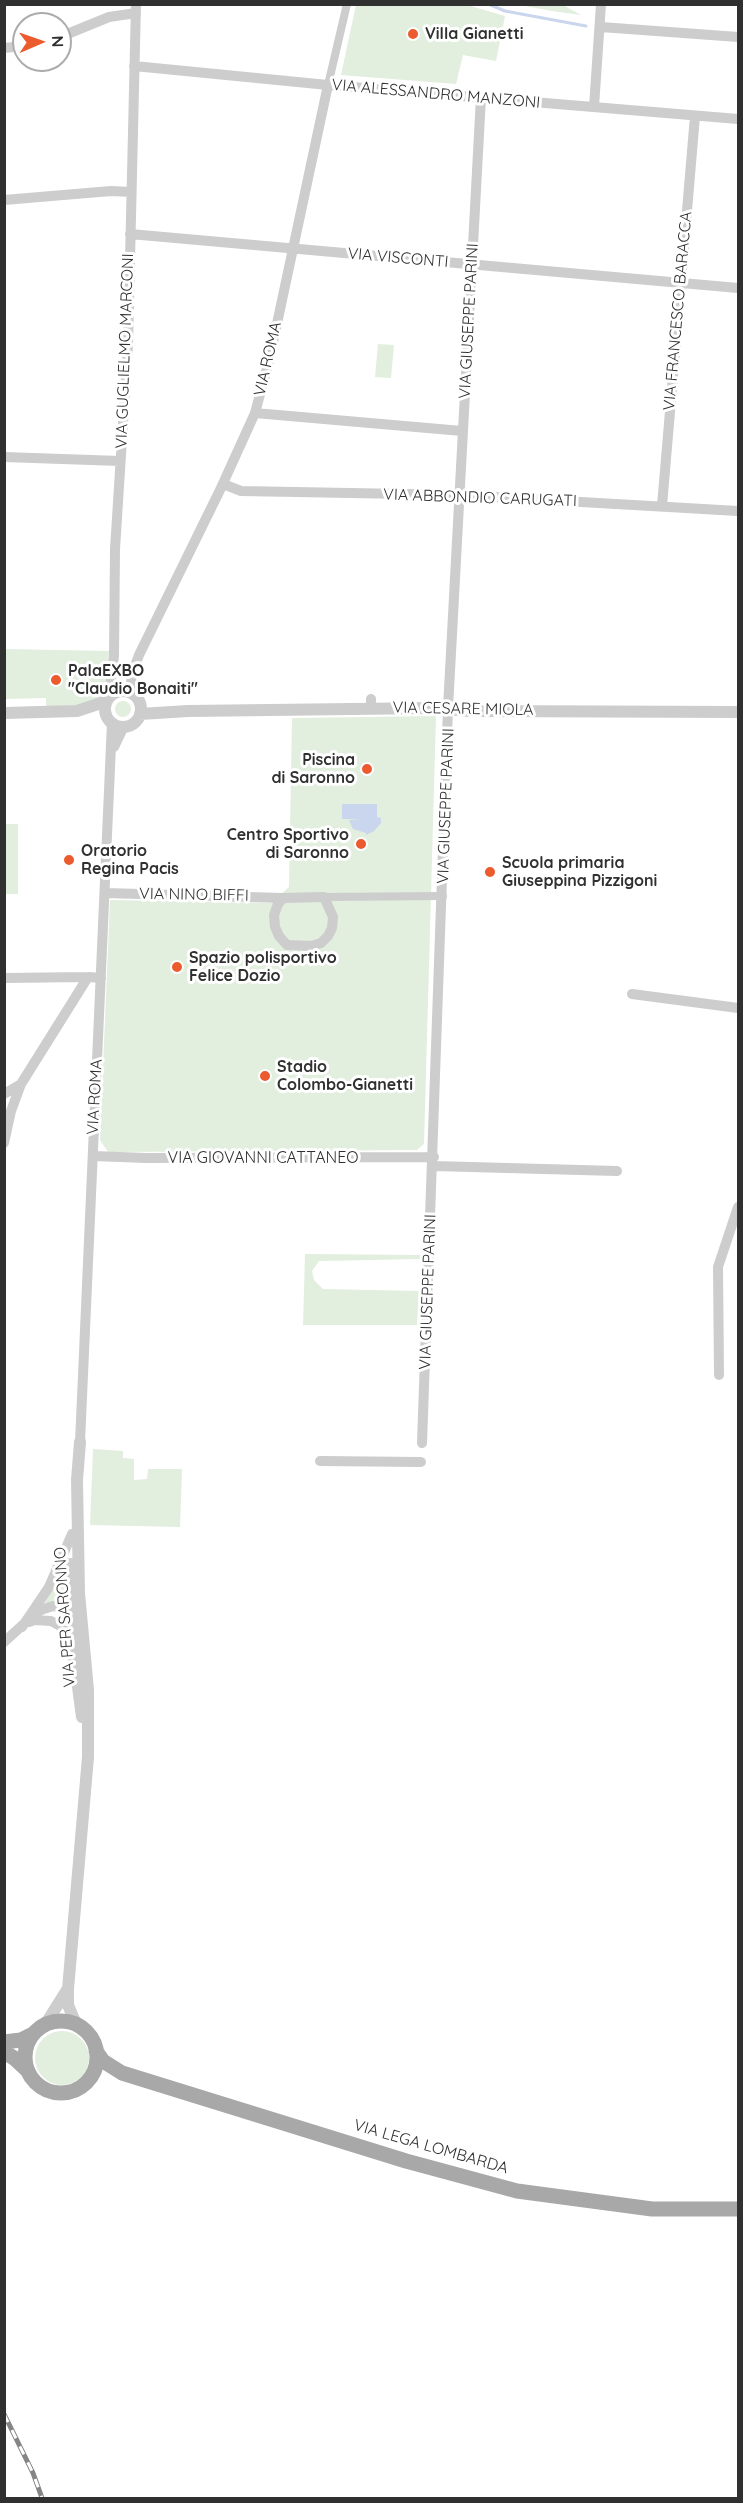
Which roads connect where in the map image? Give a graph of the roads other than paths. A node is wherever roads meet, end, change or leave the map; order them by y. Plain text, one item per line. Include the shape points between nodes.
1 (347, 4) edge
2 (602, 4) edge
3 (136, 9) edge
4 (601, 27) junction
5 (72, 31) edge
6 (738, 37) edge
7 (134, 66) junction
8 (328, 85) junction
9 (481, 98) junction
10 (594, 107) junction
11 (695, 116) junction
12 (738, 119) edge
13 (131, 178) junction
14 (111, 191) junction
15 (131, 192) junction
16 (4, 200) edge
17 (130, 234) junction
18 (292, 250) junction
19 (472, 264) junction
20 (681, 283) junction
21 (738, 288) edge
22 (255, 413) junction
23 (462, 431) junction
24 (4, 457) edge
25 (120, 460) junction
26 (223, 484) junction
27 (459, 495) junction
28 (662, 506) junction
29 (738, 511) edge
30 (130, 692) junction
31 (108, 699) junction
32 (448, 708) junction
33 (140, 709) junction
34 (738, 712) edge
35 (4, 713) edge
36 (66, 713) junction
37 (115, 722) junction
38 (105, 893) junction
39 (443, 896) junction
40 (283, 897) junction
41 (324, 897) junction
42 (88, 977) junction
43 (4, 978) edge
44 (101, 978) junction
45 (632, 994) dead end
46 (738, 1008) edge
47 (21, 1084) junction
48 (4, 1094) edge
49 (4, 1143) edge
50 (93, 1156) junction
51 (434, 1161) junction
52 (617, 1171) dead end
53 (738, 1207) edge
54 (719, 1375) dead end
55 (80, 1442) joint
56 (422, 1443) dead end
57 (320, 1461) dead end
58 (421, 1462) dead end
59 (77, 1485) junction
60 (72, 1534) junction
61 (71, 1613) junction
62 (80, 1624) junction
63 (21, 1627) junction
64 (73, 1639) junction
65 (4, 1642) edge
66 (88, 1747) junction
67 (68, 1989) junction
68 (76, 2024) junction
69 (39, 2030) junction
70 (4, 2042) edge
71 (96, 2051) junction
72 (4, 2052) edge
73 (28, 2072) junction
74 (122, 2073) junction
75 (85, 2083) junction
76 (738, 2209) edge

1 - 8 street, VIA ROMA
2 - 4 street
3 - 5 street
3 - 7 street, VIA GUGLIELMO MARCONI
4 - 6 street
4 - 10 street
7 - 8 street, VIA ALESSANDRO MANZONI
7 - 13 street, VIA GUGLIELMO MARCONI
8 - 9 street, VIA ALESSANDRO MANZONI
8 - 18 street, VIA ROMA
9 - 10 street, VIA ALESSANDRO MANZONI
9 - 19 street, VIA GIUSEPPE PARINI
10 - 11 street, VIA ALESSANDRO MANZONI
11 - 12 street, VIA ALESSANDRO MANZONI
11 - 20 street, VIA FRANCESCO BARACCA
13 - 14 street
13 - 15 street, VIA GUGLIELMO MARCONI
14 - 15 street
14 - 16 street
15 - 17 street, VIA GUGLIELMO MARCONI
17 - 18 street, VIA VISCONTI
17 - 25 street, VIA GUGLIELMO MARCONI
18 - 19 street, VIA VISCONTI
18 - 22 street, VIA ROMA
19 - 20 street, VIA VISCONTI
19 - 23 street, VIA GIUSEPPE PARINI
20 - 21 street, VIA VISCONTI
20 - 28 street, VIA FRANCESCO BARACCA
22 - 23 street
22 - 26 street, VIA ROMA
23 - 27 street, VIA GIUSEPPE PARINI
24 - 25 street
25 - 31 street, VIA GUGLIELMO MARCONI via 114,656
26 - 27 street, VIA ABBONDIO CARUGATI via 241,490
26 - 30 street, VIA ROMA via 139,655
27 - 28 street, VIA ABBONDIO CARUGATI
27 - 32 street, VIA GIUSEPPE PARINI
28 - 29 street, VIA ABBONDIO CARUGATI
30 - 31 street via 120,691
30 - 33 street
31 - 36 street via 91,708
31 - 37 street via 105,709
32 - 33 street, VIA CESARE MIOLA via 371,704 188,711
32 - 34 street, VIA CESARE MIOLA
32 - 39 street, VIA GIUSEPPE PARINI
33 - 37 street via 136,721
35 - 36 street
36 - 37 street
37 - 38 street, VIA ROMA
38 - 40 street, VIA NINO BIFFI
38 - 44 street, VIA ROMA
39 - 41 street, VIA NINO BIFFI
39 - 51 street, VIA GIUSEPPE PARINI
40 - 41 street, VIA NINO BIFFI
40 - 41 street via 274,915 276,927 287,945 296,947 312,946 328,936 333,916
42 - 43 street
42 - 44 street
42 - 47 street
44 - 50 street, VIA ROMA
45 - 46 street
47 - 48 street
47 - 49 street
50 - 51 street, VIA GIOVANNI CATTANEO
50 - 55 street, VIA ROMA
51 - 52 street, VIA GIOVANNI CATTANEO
51 - 56 street, VIA GIUSEPPE PARINI
53 - 54 street via 718,1267
55 - 59 street, VIA PER SARONNO
57 - 58 street
59 - 60 street, VIA PER SARONNO
59 - 62 street, VIA PER SARONNO
60 - 61 street, VIA PER SARONNO
60 - 63 street via 49,1587
61 - 62 street
61 - 63 street via 53,1606 44,1608
61 - 64 street, VIA PER SARONNO
62 - 66 street, VIA PER SARONNO via 88,1690
63 - 64 street via 34,1620 51,1621
63 - 65 street
64 - 66 street, VIA PER SARONNO
66 - 67 street, VIA PER SARONNO
67 - 68 street, VIA PER SARONNO via 68,2005
67 - 69 street, VIA PER SARONNO
68 - 69 main road via 60,2021
68 - 71 main road via 91,2038
69 - 70 main road via 21,2040
69 - 73 main road via 26,2049
71 - 74 main road, VIA LEGA LOMBARDA via 103,2061
71 - 75 main road via 94,2070
72 - 73 main road
73 - 75 main road via 49,2091 69,2092
74 - 75 main road, VIA LEGA LOMBARDA via 95,2077
74 - 76 main road, VIA LEGA LOMBARDA via 406,2161 517,2191 652,2209

